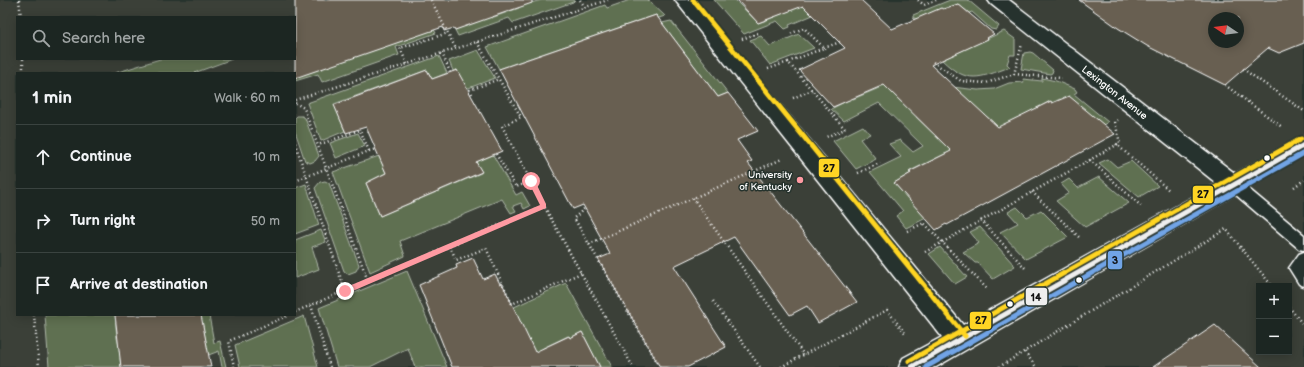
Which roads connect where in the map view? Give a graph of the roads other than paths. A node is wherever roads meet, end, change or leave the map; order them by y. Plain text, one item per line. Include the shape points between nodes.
1 (684, 0) edge
2 (997, 0) edge
3 (1304, 145) edge
4 (1233, 184) junction
5 (1304, 244) edge
6 (1304, 259) edge
7 (1304, 279) edge
8 (960, 340) junction
9 (912, 367) edge

1 - 8 street
2 - 4 street, Lexington Avenue
3 - 4 street
4 - 5 lane
4 - 8 street
6 - 7 lane via 1297,268
8 - 9 street

